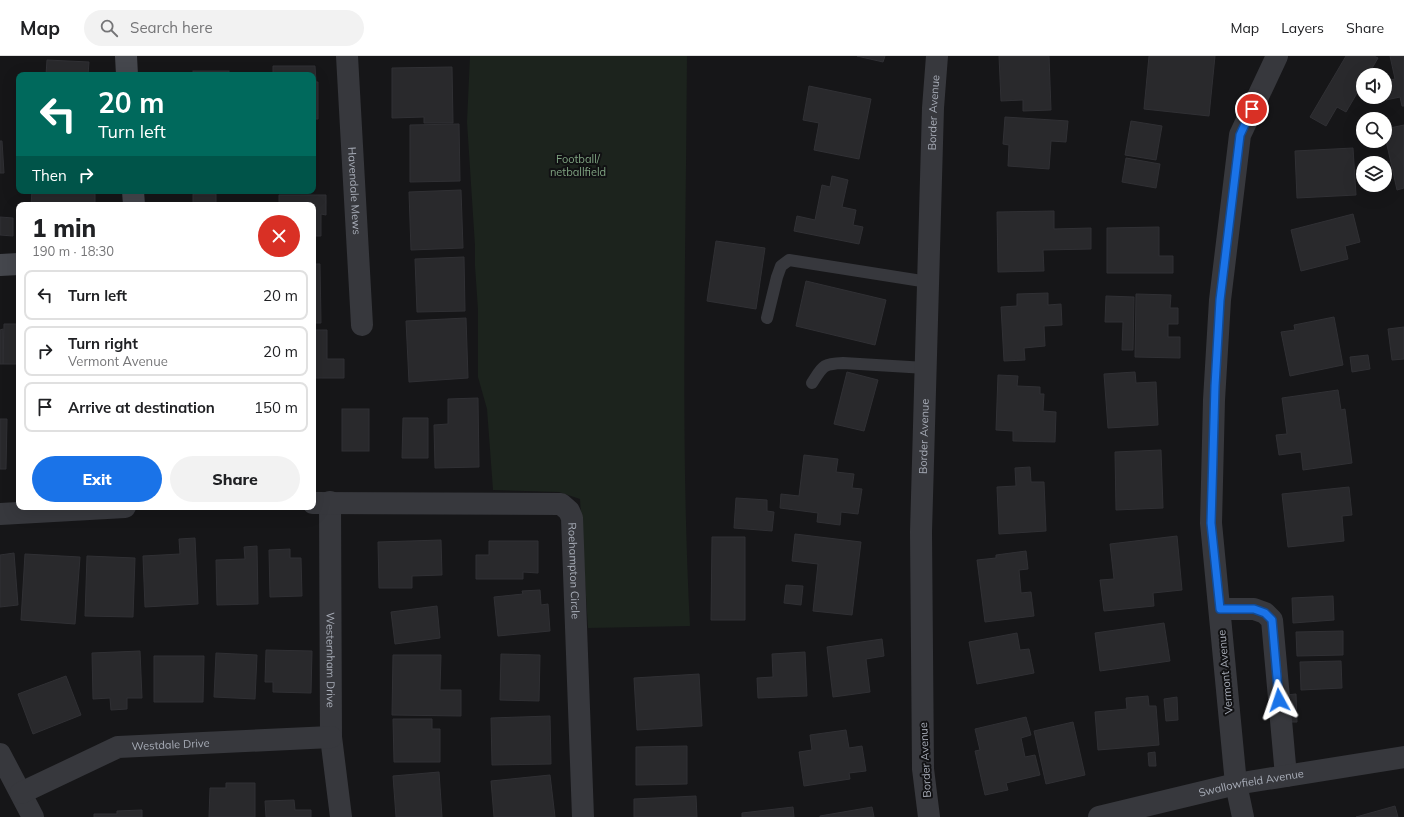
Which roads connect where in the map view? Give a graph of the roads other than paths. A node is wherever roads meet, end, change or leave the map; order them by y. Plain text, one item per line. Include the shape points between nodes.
1 (126, 56) edge
2 (347, 56) edge
3 (937, 56) edge
4 (1277, 56) edge
5 (127, 72) edge
6 (16, 264) edge
7 (0, 265) edge
8 (928, 282) junction
9 (767, 318) dead end
10 (362, 325) dead end
11 (926, 368) junction
12 (812, 383) dead end
13 (321, 502) edge
14 (71, 510) edge
15 (0, 514) edge
16 (1220, 609) junction
17 (331, 737) junction
18 (0, 754) edge
19 (1404, 757) edge
20 (1286, 776) junction
21 (1236, 784) junction
22 (21, 793) junction
23 (33, 817) edge
24 (341, 817) edge
25 (583, 817) edge
26 (929, 817) edge
27 (1099, 817) edge
28 (1243, 817) edge

1 - 5 street
2 - 10 street, Havendale Mews
3 - 8 street, Border Avenue
4 - 16 street, Vermont Avenue via 1240,135 1220,300 1211,523
6 - 7 street
8 - 9 lane via 789,260 781,266
8 - 11 street, Border Avenue
11 - 12 lane via 830,364 824,366
11 - 26 street, Border Avenue via 921,532 923,769
13 - 17 street, Westernham Drive
13 - 25 street, Roehampton Circle via 561,504 569,511 572,518
14 - 15 street
16 - 20 street via 1254,609 1265,613 1272,620
16 - 21 street, Vermont Avenue
17 - 22 street, Westdale Drive via 118,747
17 - 24 street, Westernham Drive
18 - 22 street
19 - 20 street, Swallowfield Avenue
20 - 21 street, Swallowfield Avenue
21 - 27 street, Swallowfield Avenue
21 - 28 street, Vermont Avenue
22 - 23 street

